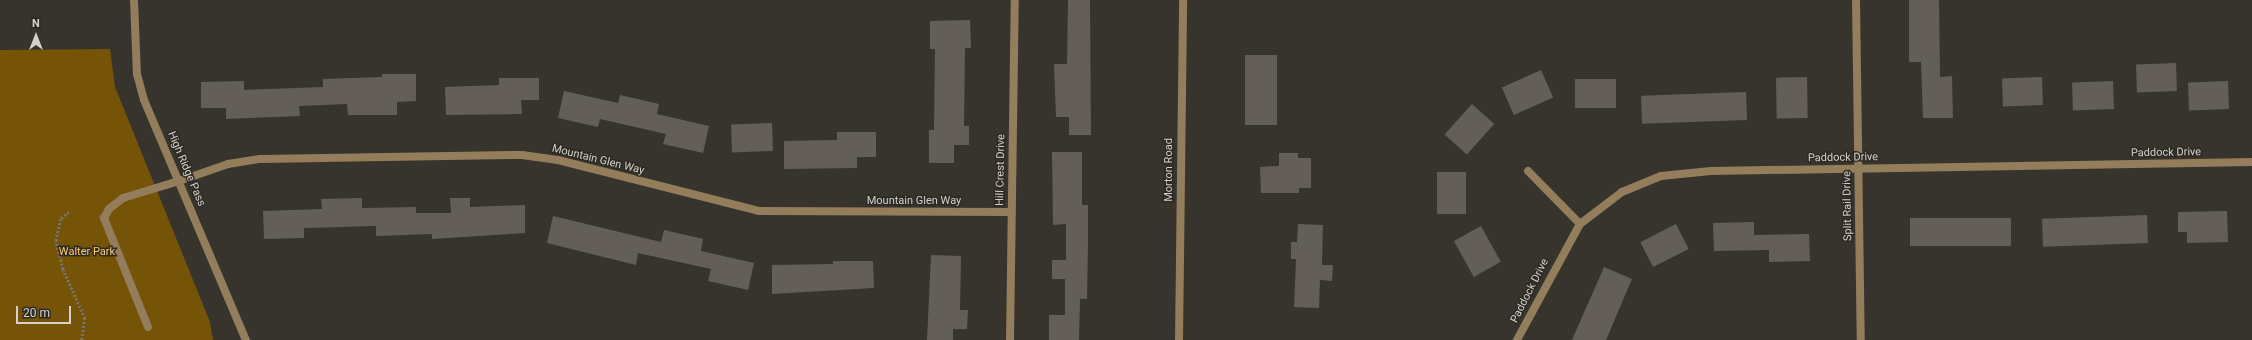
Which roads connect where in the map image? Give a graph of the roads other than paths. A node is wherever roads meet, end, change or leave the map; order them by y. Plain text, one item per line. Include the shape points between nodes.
1 (134, 0) edge
2 (1015, 0) edge
3 (1183, 0) edge
4 (1856, 0) edge
5 (2252, 162) edge
6 (1859, 169) junction
7 (1528, 171) dead end
8 (179, 181) junction
9 (1011, 212) junction
10 (1580, 224) junction
11 (148, 327) dead end
12 (246, 340) edge
13 (1010, 340) edge
14 (1179, 340) edge
15 (1517, 340) edge
16 (1861, 340) edge

1 - 8 street, High Ridge Pass via 137,74
2 - 9 street, Hill Crest Drive
3 - 14 street, Morton Road
4 - 6 street, Split Rail Drive
5 - 6 street, Paddock Drive
6 - 10 street, Paddock Drive via 1680,172 1622,192
6 - 16 street, Split Rail Drive
7 - 10 street
8 - 9 street, Mountain Glen Way via 228,164 261,159 522,155 558,160 759,211
8 - 11 street, Mountain Glen Way via 123,198 109,209 104,218
8 - 12 street, High Ridge Pass
9 - 13 street, Hill Crest Drive
10 - 15 street, Paddock Drive

